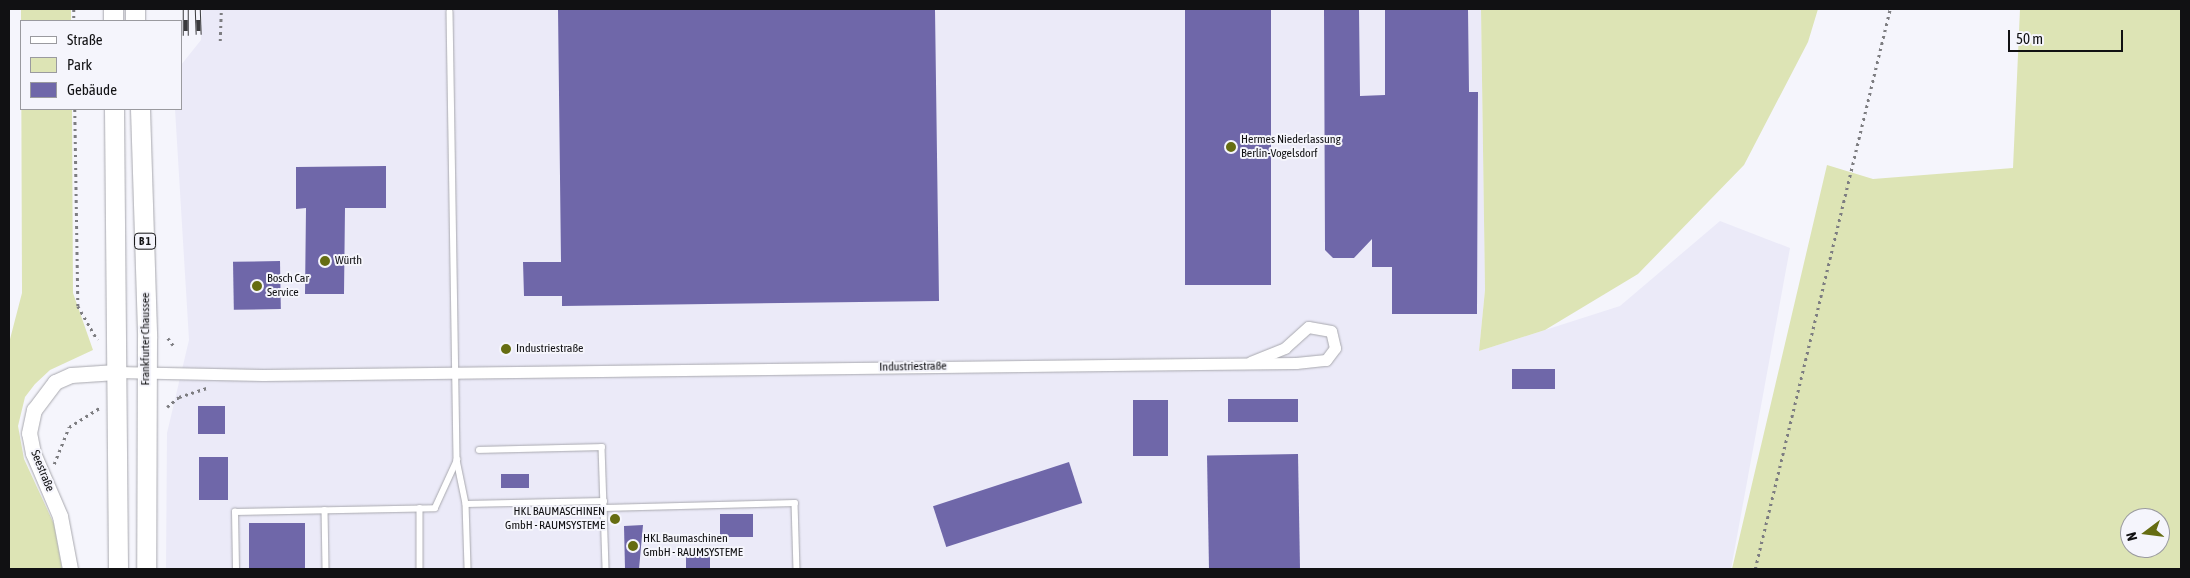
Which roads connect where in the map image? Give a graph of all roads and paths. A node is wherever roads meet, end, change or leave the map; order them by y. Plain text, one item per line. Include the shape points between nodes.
1 (221, 9) edge
2 (1890, 9) edge
3 (450, 12) dead end
4 (220, 41) dead end
5 (75, 110) edge
6 (114, 110) edge
7 (140, 110) edge
8 (98, 338) dead end
9 (168, 338) dead end
10 (173, 345) dead end
11 (1251, 362) junction
12 (116, 372) junction
13 (147, 372) junction
14 (456, 372) junction
15 (214, 388) dead end
16 (167, 407) dead end
17 (100, 408) dead end
18 (479, 450) dead end
19 (458, 460) junction
20 (46, 485) junction
21 (604, 501) junction
22 (466, 504) junction
23 (420, 508) junction
24 (604, 508) junction
25 (325, 510) junction
26 (70, 569) edge
27 (118, 569) edge
28 (146, 569) edge
29 (236, 569) edge
30 (326, 569) edge
31 (420, 569) edge
32 (468, 569) edge
33 (606, 569) edge
34 (797, 569) edge
35 (1756, 569) edge

1 - 4 path
2 - 35 path
3 - 14 lane
5 - 8 path via 78,306 91,333
6 - 12 main road, B 1
7 - 13 main road, Frankfurter Chaussee / B 1
9 - 10 path
11 - 11 street, Industriestraße via 1326,360 1335,348 1331,330 1308,327 1285,348
11 - 14 street, Industriestraße
12 - 13 street, Industriestraße
12 - 20 street, Seestraße via 71,375 42,396 29,433
12 - 27 main road, B 1
13 - 14 street, Industriestraße
13 - 28 main road, Frankfurter Chaussee / B 1
14 - 19 lane
15 - 16 path via 187,393
17 - 20 path via 69,427
18 - 21 lane via 602,447
19 - 22 lane
19 - 23 lane via 435,508
20 - 26 street, Seestraße via 60,516
21 - 22 lane
21 - 24 lane
22 - 32 lane
23 - 25 lane
23 - 31 lane
24 - 33 lane
24 - 34 lane via 795,503
25 - 29 lane via 235,512
25 - 30 lane

